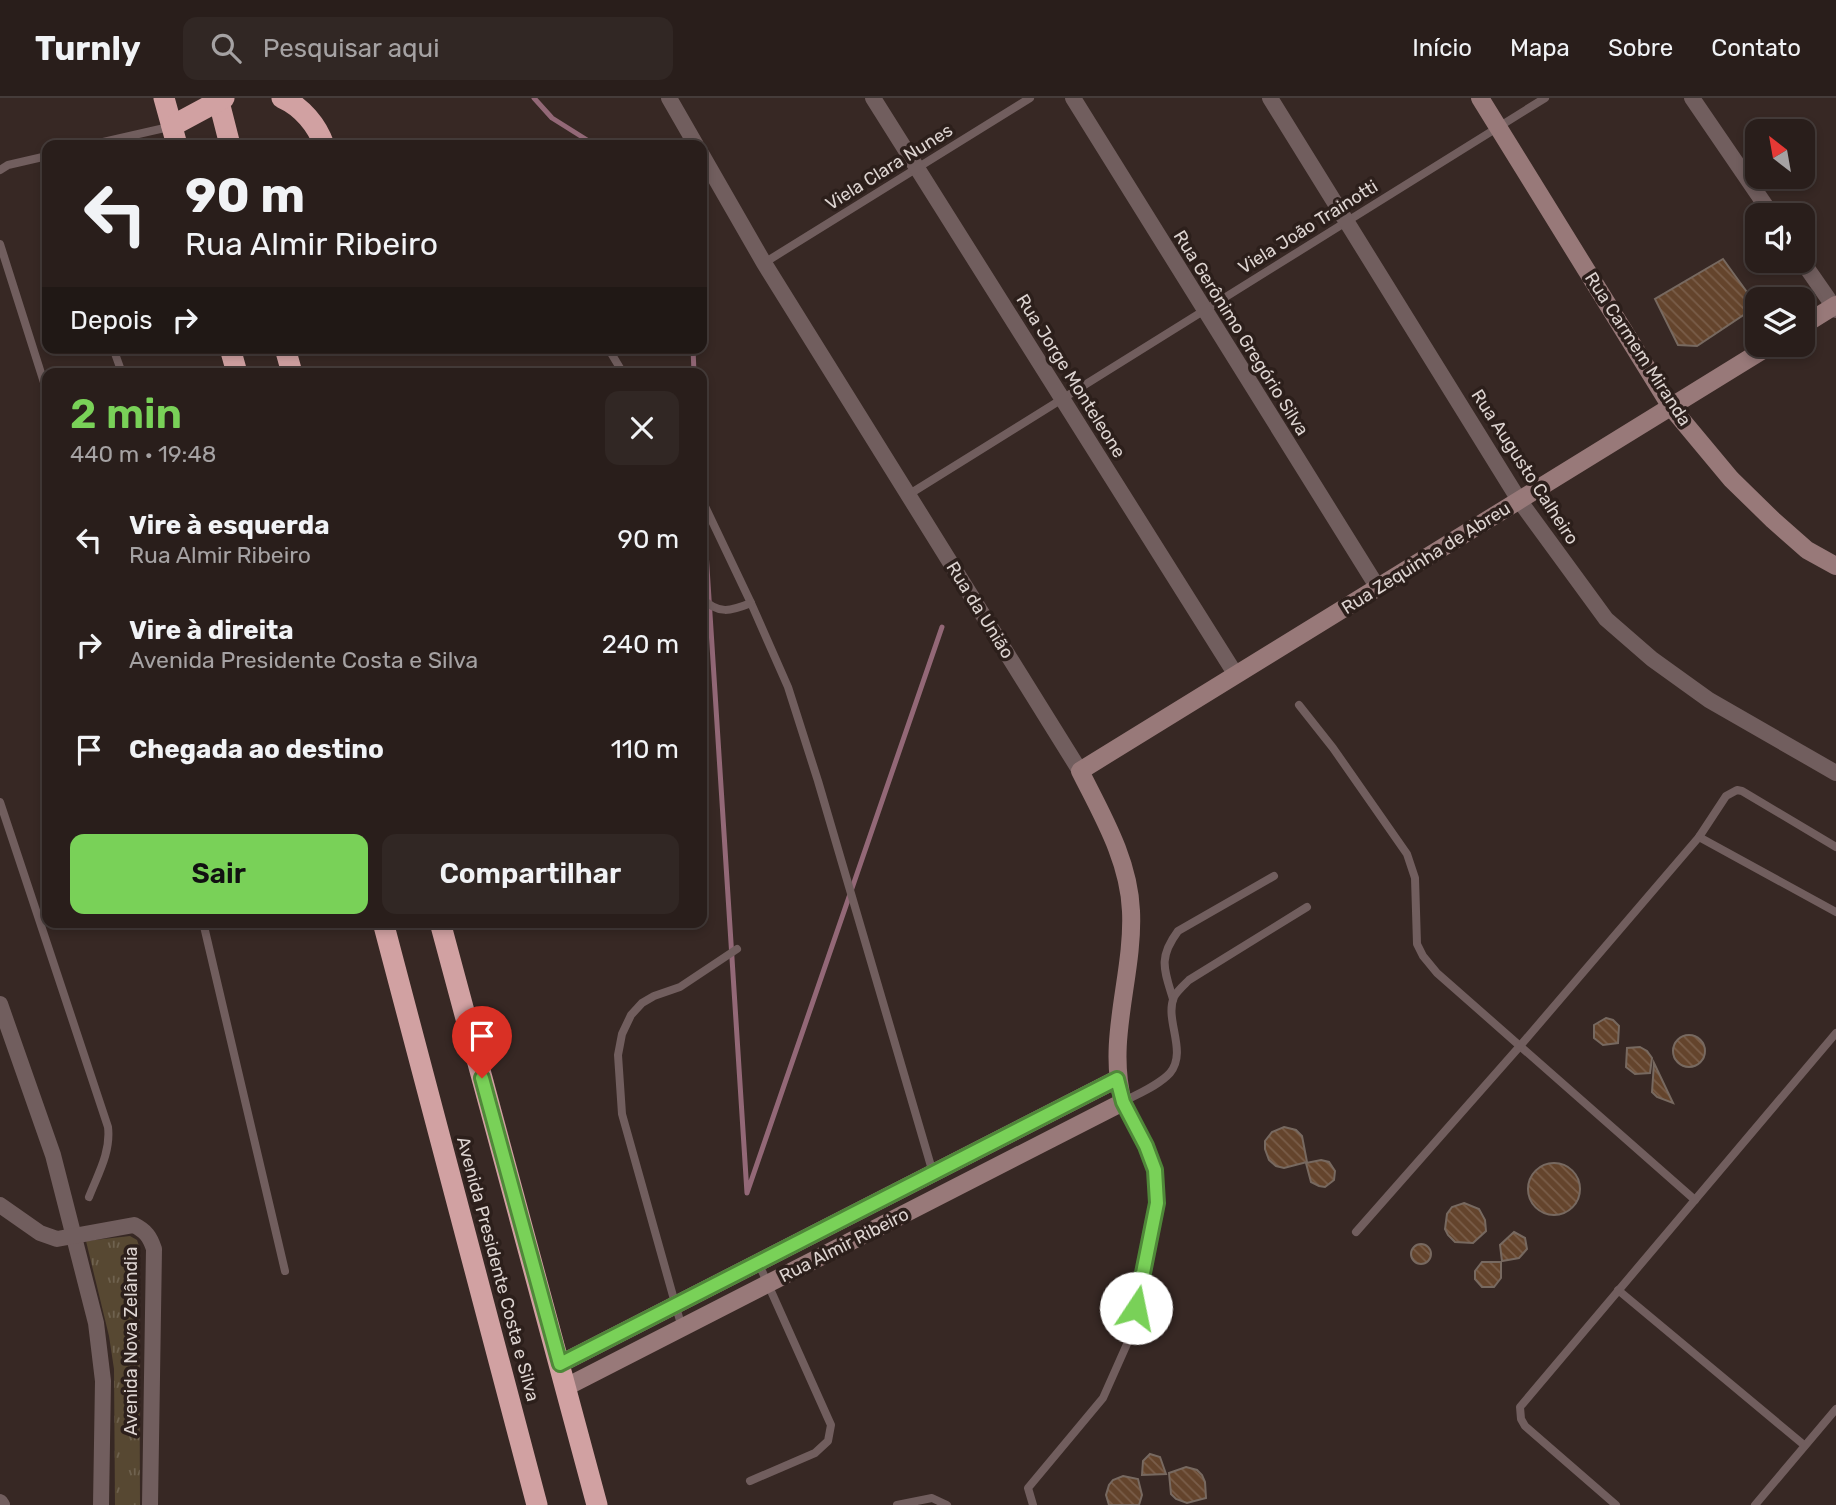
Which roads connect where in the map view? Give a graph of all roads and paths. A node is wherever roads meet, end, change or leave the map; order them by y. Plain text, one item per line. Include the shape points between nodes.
1 (164, 98) edge
2 (282, 98) edge
3 (669, 98) edge
4 (873, 98) edge
5 (1030, 98) edge
6 (1073, 98) edge
7 (1270, 98) edge
8 (1480, 98) edge
9 (1545, 98) edge
10 (1692, 98) edge
11 (220, 99) edge
12 (1498, 127) junction
13 (174, 136) edge
14 (137, 140) edge
15 (229, 140) edge
16 (322, 140) edge
17 (693, 140) edge
18 (42, 157) edge
19 (707, 164) edge
20 (916, 169) junction
21 (0, 170) edge
22 (1764, 203) edge
23 (1347, 221) junction
24 (0, 244) edge
25 (764, 263) junction
26 (1811, 273) edge
27 (1835, 307) edge
28 (1204, 311) junction
29 (1815, 319) edge
30 (1752, 357) edge
31 (42, 376) edge
32 (1062, 399) junction
33 (1671, 407) junction
34 (908, 495) junction
35 (1519, 500) junction
36 (707, 511) edge
37 (1836, 566) edge
38 (1378, 588) junction
39 (707, 603) edge
40 (751, 603) junction
41 (1236, 675) junction
42 (1299, 705) dead end
43 (1080, 771) junction
44 (1836, 773) edge
45 (0, 802) edge
46 (1699, 837) junction
47 (1836, 846) edge
48 (1274, 876) dead end
49 (1307, 907) dead end
50 (1836, 912) edge
51 (204, 928) edge
52 (385, 928) edge
53 (442, 928) edge
54 (737, 949) dead end
55 (1173, 999) junction
56 (0, 1004) edge
57 (1836, 1033) edge
58 (1520, 1046) junction
59 (1117, 1079) junction
60 (1123, 1102) junction
61 (933, 1173) junction
62 (89, 1197) dead end
63 (1695, 1200) junction
64 (0, 1205) edge
65 (1356, 1232) dead end
66 (74, 1237) junction
67 (758, 1262) junction
68 (285, 1270) dead end
69 (768, 1284) junction
70 (1618, 1290) junction
71 (675, 1305) junction
72 (682, 1328) junction
73 (560, 1364) junction
74 (566, 1387) junction
75 (1836, 1409) edge
76 (1804, 1445) junction
77 (750, 1481) dead end
78 (101, 1505) edge
79 (150, 1505) edge
80 (537, 1505) edge
81 (597, 1505) edge
82 (897, 1505) edge
83 (947, 1505) edge
84 (1033, 1505) edge
85 (1616, 1505) edge
86 (1755, 1505) edge

1 - 13 highway
2 - 16 highway via 301,109
3 - 17 street
4 - 20 street, Rua Jorge Monteleone
5 - 20 lane, Viela Clara Nunes
6 - 28 street, Rua Gerônimo Gregório Silva
7 - 23 street, Rua Augusto Calheiro
8 - 12 street, Rua Carmem Miranda
9 - 12 lane, Viela João Trainotti
10 - 22 street
11 - 13 highway
11 - 15 highway
12 - 23 lane, Viela João Trainotti
12 - 33 street, Rua Carmem Miranda
13 - 14 lane
18 - 21 lane
19 - 25 street, Rua da União
20 - 25 lane, Viela Clara Nunes
20 - 32 street, Rua Jorge Monteleone
23 - 28 lane, Viela João Trainotti
23 - 35 street, Rua Augusto Calheiro
24 - 31 lane
25 - 34 street, Rua da União
26 - 27 street
27 - 29 street
28 - 32 lane, Viela João Trainotti
28 - 38 street, Rua Gerônimo Gregório Silva
30 - 33 street, Rua Zequinha de Abreu
32 - 34 lane, Viela João Trainotti
32 - 41 street, Rua Jorge Monteleone
33 - 35 street, Rua Zequinha de Abreu
33 - 37 street, Rua Carmem Miranda via 1731,479 1773,520 1807,550
34 - 43 street, Rua da União
35 - 38 street, Rua Zequinha de Abreu
35 - 44 street, Rua Augusto Calheiro via 1606,619 1651,659 1709,700
36 - 40 lane
38 - 41 street, Rua Zequinha de Abreu
39 - 40 lane via 723,611
40 - 61 lane via 788,687
41 - 43 street, Rua Zequinha de Abreu
42 - 58 lane via 1407,854 1415,878 1415,927 1423,956
43 - 59 street, Rua da União via 1118,848 1131,908
45 - 62 lane via 108,1127 110,1141
46 - 47 lane via 1726,796 1737,790
46 - 50 lane
46 - 58 lane
48 - 55 lane via 1178,931 1163,962
49 - 55 lane via 1189,981
51 - 68 lane
52 - 80 highway, Avenida Presidente Costa e Silva
53 - 73 highway, Avenida Presidente Costa e Silva
54 - 71 lane via 680,987 642,1003 622,1034 618,1055 622,1114
55 - 60 lane via 1177,1036 1172,1070
56 - 66 street via 53,1156
57 - 63 lane
58 - 63 lane
58 - 65 lane
59 - 60 street, Rua da União
59 - 61 street, Rua Almir Ribeiro
60 - 69 street, Rua Almir Ribeiro
60 - 84 lane via 1155,1170 1157,1203 1131,1335 1103,1398 1028,1488
61 - 67 street, Rua Almir Ribeiro
63 - 70 lane
64 - 66 street via 48,1238
66 - 78 street, Avenida Nova Zelândia via 101,1352
66 - 79 street, Avenida Nova Zelândia via 134,1225 144,1230 154,1249
67 - 69 lane
67 - 71 street, Rua Almir Ribeiro
69 - 72 street, Rua Almir Ribeiro
69 - 77 lane via 831,1425 828,1441 815,1453
70 - 76 lane
70 - 85 lane via 1520,1408 1525,1426
71 - 72 lane
71 - 73 street, Rua Almir Ribeiro
72 - 74 street, Rua Almir Ribeiro
73 - 74 highway, Avenida Presidente Costa e Silva
74 - 81 highway, Avenida Presidente Costa e Silva
75 - 76 lane
76 - 86 lane
82 - 83 lane via 932,1498

